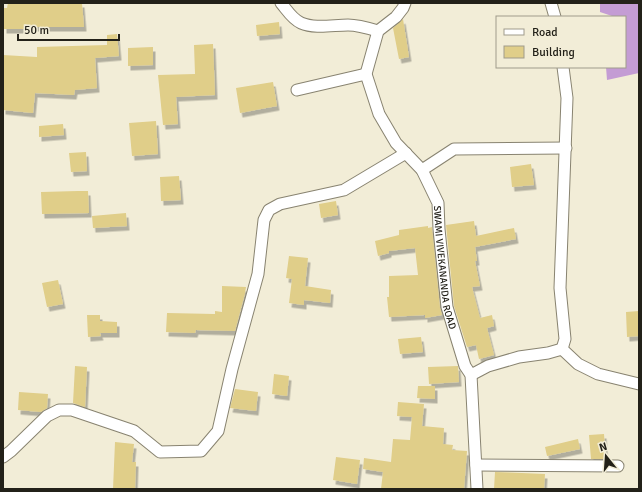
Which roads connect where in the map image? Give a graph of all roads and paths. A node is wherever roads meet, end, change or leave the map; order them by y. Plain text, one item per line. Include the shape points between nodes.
1 (281, 3) edge
2 (405, 3) edge
3 (551, 3) edge
4 (555, 16) edge
5 (378, 31) junction
6 (563, 68) edge
7 (366, 74) junction
8 (297, 90) dead end
9 (566, 148) junction
10 (406, 153) junction
11 (422, 170) junction
12 (562, 349) junction
13 (471, 375) junction
14 (639, 384) edge
15 (3, 457) edge
16 (476, 465) junction
17 (618, 466) dead end
18 (477, 489) edge

1 - 5 street via 292,17 302,23 348,25
2 - 5 street via 396,17
3 - 4 street
5 - 7 street
6 - 9 street via 567,98
7 - 8 street
7 - 10 street, SWAMI VIVEKANANDA ROAD via 379,114 396,143
9 - 11 street via 454,149
9 - 12 street via 560,288 565,339
10 - 11 street, SWAMI VIVEKANANDA ROAD
10 - 15 street via 344,190 280,204 269,210 264,220 258,274 218,431 201,451 160,452 134,431 72,410 59,410 46,416
11 - 13 street, SWAMI VIVEKANANDA ROAD via 438,204 438,229 447,307 465,366
12 - 13 street via 519,357 488,366
12 - 14 street via 578,364 598,374
13 - 16 street, SWAMI VIVEKANANDA ROAD
16 - 17 street
16 - 18 street, SWAMI VIVEKANANDA ROAD

